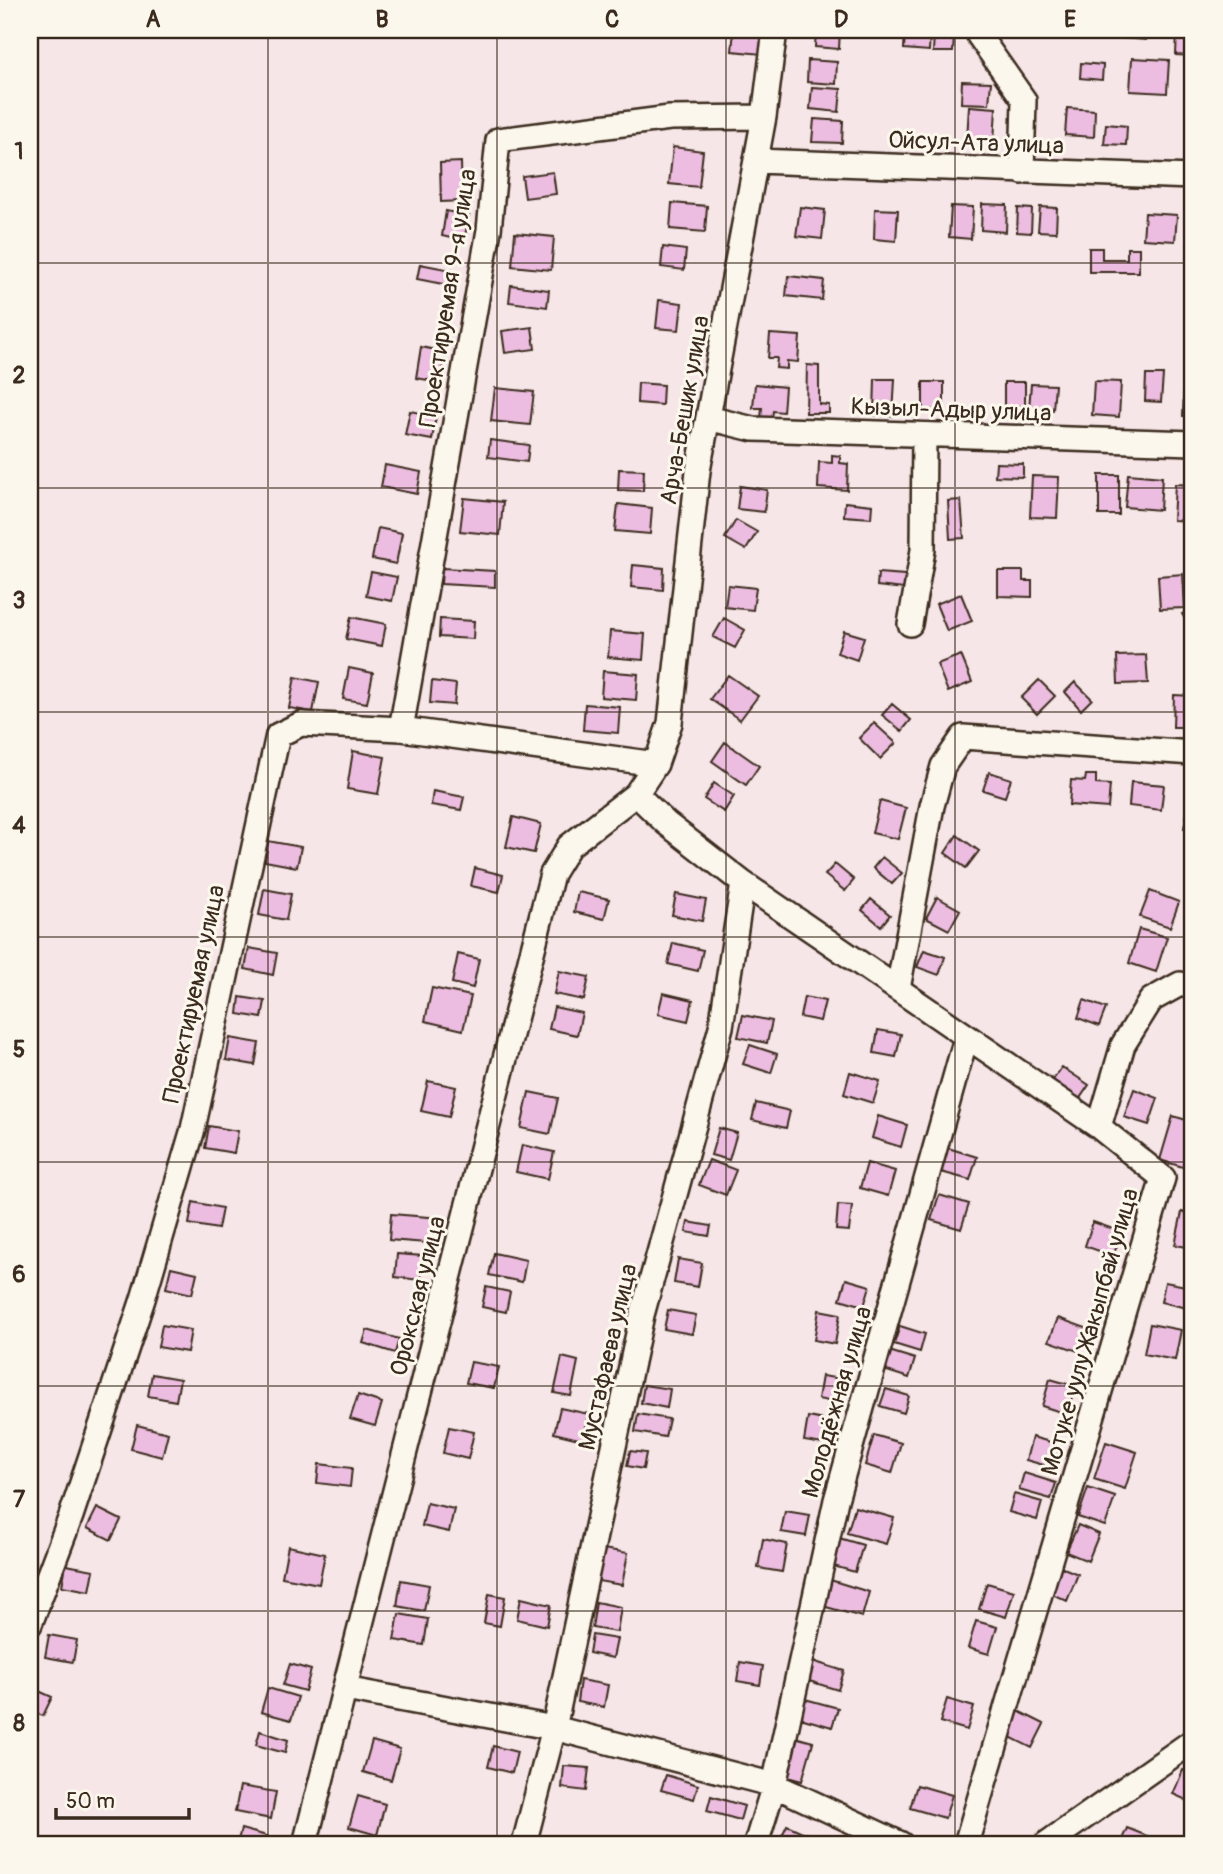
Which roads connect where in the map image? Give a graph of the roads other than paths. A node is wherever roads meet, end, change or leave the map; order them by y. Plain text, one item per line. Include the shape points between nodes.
1 (775, 30) edge
2 (979, 36) dead end
3 (764, 117) junction
4 (757, 162) junction
5 (1022, 172) junction
6 (1193, 177) edge
7 (708, 418) junction
8 (924, 436) junction
9 (1193, 443) edge
10 (911, 624) dead end
11 (401, 729) junction
12 (1193, 753) edge
13 (656, 764) junction
14 (636, 794) junction
15 (743, 883) junction
16 (1193, 987) edge
17 (898, 989) junction
18 (966, 1038) junction
19 (1099, 1127) junction
20 (30, 1625) edge
21 (345, 1689) junction
22 (554, 1728) junction
23 (1193, 1741) edge
24 (774, 1785) junction
25 (305, 1844) edge
26 (524, 1844) edge
27 (756, 1844) edge
28 (901, 1844) edge
29 (965, 1844) edge
30 (1046, 1844) edge

1 - 3 street, Арча-Бешик улица
2 - 5 street via 1024,100
3 - 4 street, Арча-Бешик улица
3 - 11 street, Проектируемая 9-я улица via 670,118 498,140 489,230
4 - 5 street, Ойсул-Ата улица
4 - 7 street, Арча-Бешик улица
5 - 6 street, Ойсул-Ата улица
7 - 8 street, Кызыл-Адыр улица via 753,429
7 - 13 street, Арча-Бешик улица via 670,723
8 - 9 street, Кызыл-Адыр улица
8 - 10 street via 923,550
11 - 13 street, Проектируемая улица
11 - 20 street, Проектируемая улица via 302,724 278,735 192,1129 143,1299
12 - 17 street via 963,737 943,766 932,806
13 - 14 street, Арча-Бешик улица
14 - 15 street, Мотуке уулу Жакыпбай улица
14 - 21 street, Орокская улица via 569,846 552,874
15 - 17 street, Мотуке уулу Жакыпбай улица
15 - 22 street, Мустафаева улица via 722,1027 642,1315
16 - 19 street via 1180,984 1151,1000 1122,1045
17 - 18 street, Мотуке уулу Жакыпбай улица
18 - 19 street, Мотуке уулу Жакыпбай улица
18 - 24 street, Молодёжная улица via 836,1500
19 - 29 street, Мотуке уулу Жакыпбай улица via 1163,1178
21 - 22 street
21 - 25 street, Орокская улица
22 - 24 street
22 - 26 street, Мустафаева улица
23 - 30 street
24 - 27 street, Молодёжная улица
24 - 28 street

